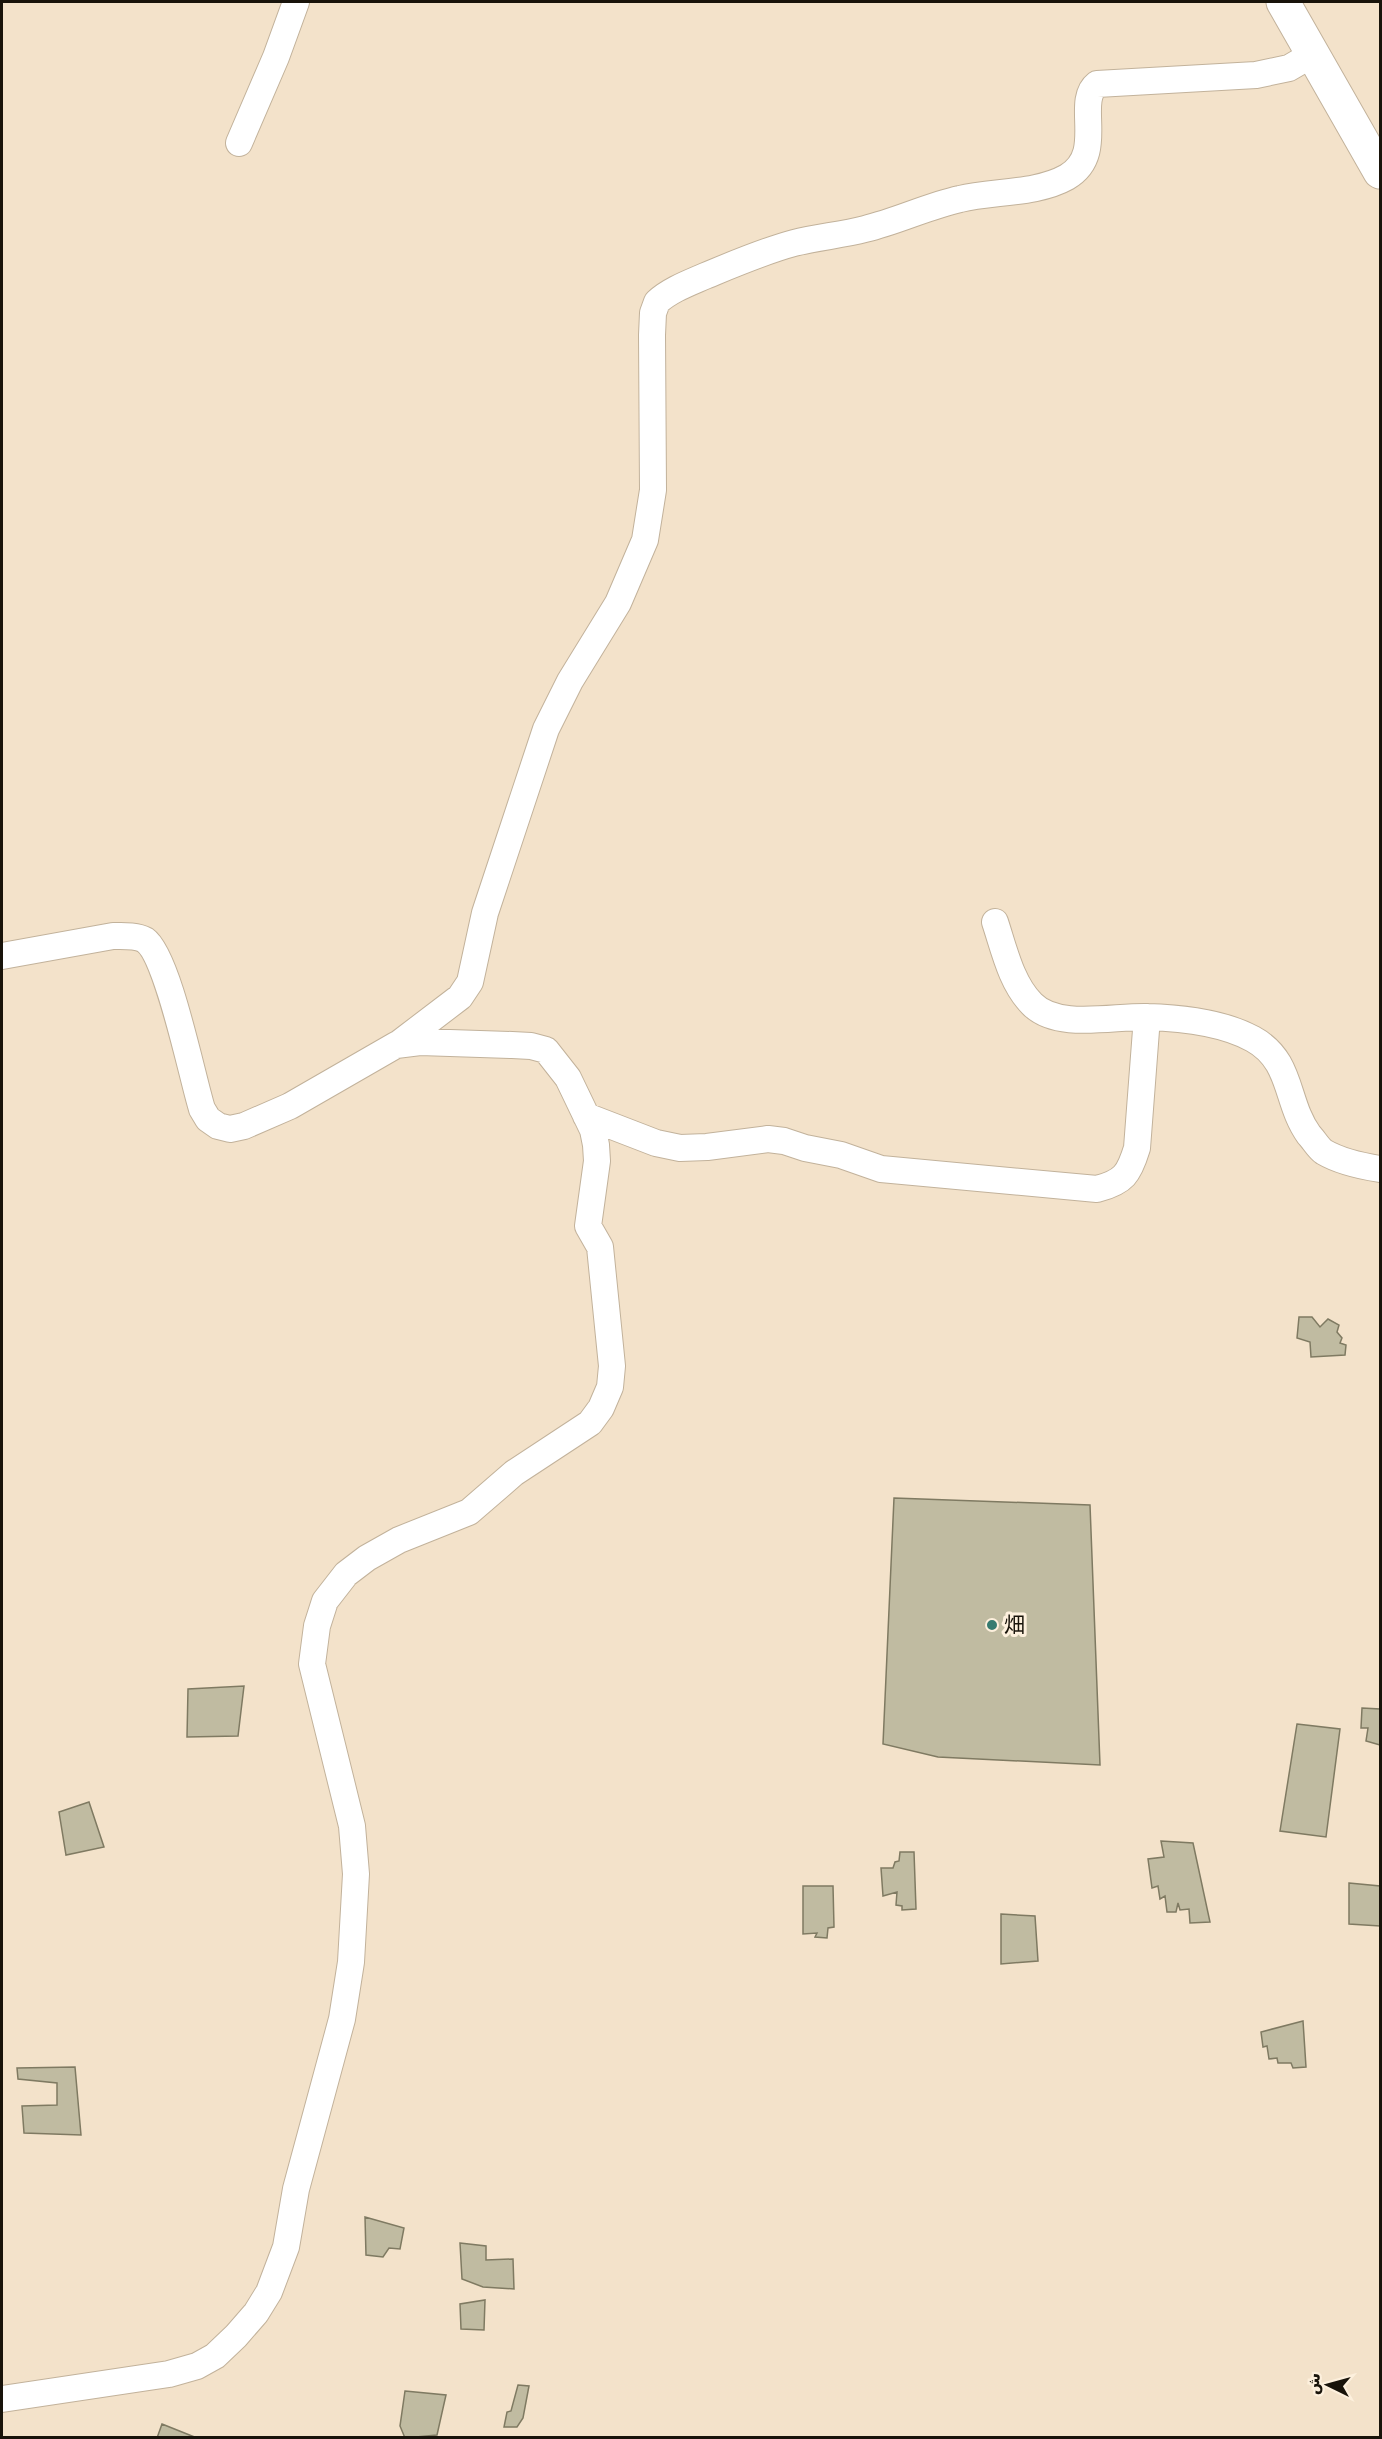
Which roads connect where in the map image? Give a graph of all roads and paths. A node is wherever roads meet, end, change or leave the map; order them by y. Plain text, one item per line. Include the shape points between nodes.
1 (296, 2) edge
2 (1283, 2) edge
3 (1313, 54) junction
4 (239, 143) dead end
5 (1380, 172) edge
6 (995, 922) dead end
7 (2, 956) edge
8 (1147, 1017) junction
9 (396, 1045) junction
10 (586, 1116) junction
11 (1380, 1169) edge
12 (2, 2399) edge

1 - 4 street
2 - 3 street
3 - 5 street
3 - 9 street via 1289,68 1256,75 1097,84 1089,93 1085,159 1067,177 1026,189 954,200 865,229 794,243 688,283 657,302 652,334 653,490 645,540 618,603 546,729 485,913 470,982 460,997
6 - 8 street via 1019,986 1046,1015 1065,1019
7 - 9 street via 113,936 146,941 165,976 202,1109 208,1119 230,1129 290,1106
8 - 10 street via 1137,1148 1123,1179 1097,1189 881,1169 842,1155 768,1139 680,1148 656,1143
8 - 11 street via 1217,1025 1255,1040 1279,1060 1296,1113 1322,1151 1347,1162
9 - 10 street via 420,1042 546,1050 568,1078
10 - 12 street via 597,1153 588,1226 600,1247 612,1348 610,1387 601,1408 590,1423 514,1473 469,1512 399,1540 367,1558 334,1587 316,1626 313,1673 352,1826 356,1874 354,1923 342,2019 296,2189 286,2247 269,2292 236,2336 215,2356 197,2366 169,2374

